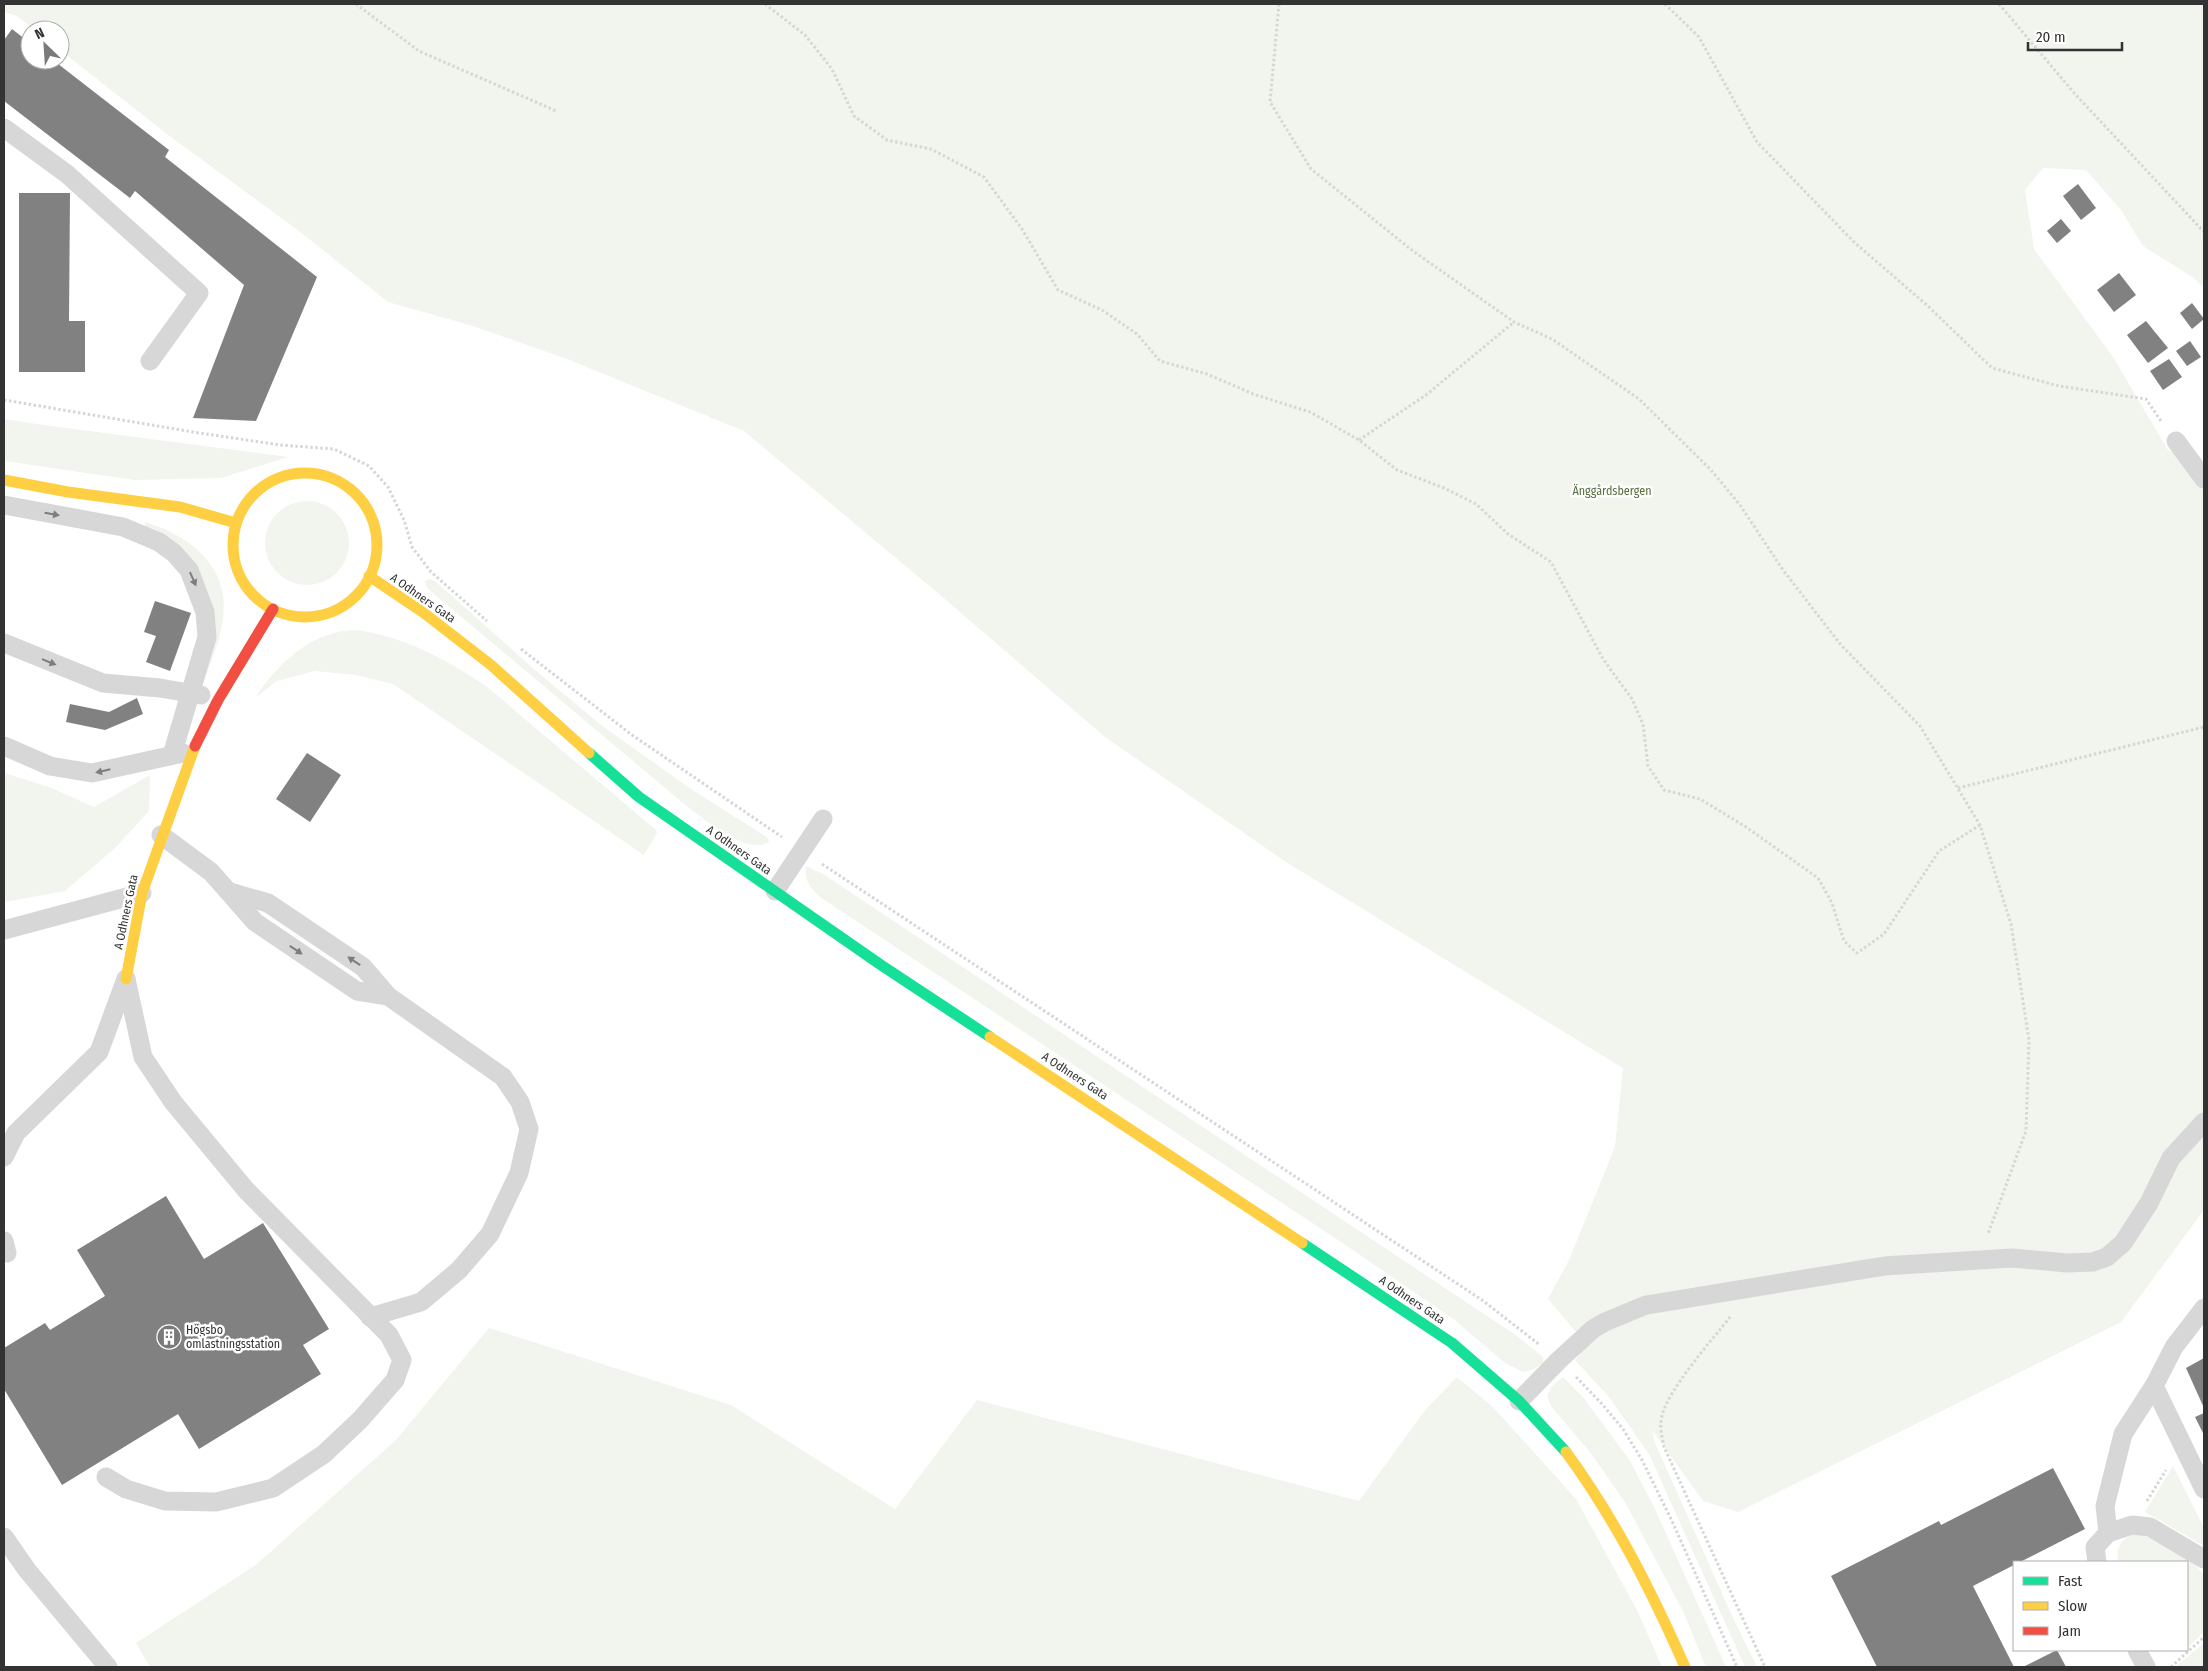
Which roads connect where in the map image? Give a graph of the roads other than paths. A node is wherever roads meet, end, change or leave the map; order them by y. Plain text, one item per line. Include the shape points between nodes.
1 (4, 128) edge
2 (150, 361) dead end
3 (2176, 442) road end
4 (4, 480) edge
5 (2204, 480) edge
6 (4, 505) edge
7 (236, 523) junction
8 (369, 576) junction
9 (273, 609) junction
10 (4, 643) edge
11 (191, 692) junction
12 (218, 700) junction
13 (4, 746) edge
14 (192, 751) junction
15 (172, 755) junction
16 (823, 819) dead end
17 (161, 835) junction
18 (775, 891) junction
19 (142, 892) junction
20 (4, 930) edge
21 (126, 978) junction
22 (2204, 1122) edge
23 (4, 1158) edge
24 (2204, 1308) edge
25 (370, 1316) junction
26 (2154, 1386) junction
27 (1519, 1402) junction
28 (106, 1477) dead end
29 (2204, 1489) edge
30 (2108, 1533) junction
31 (4, 1537) edge
32 (2204, 1559) edge
33 (2097, 1561) edge
34 (2138, 1651) edge
35 (108, 1667) edge
36 (1685, 1667) edge
37 (2146, 1667) edge

1 - 2 lane via 67,174 199,293
3 - 5 lane
4 - 7 street via 180,507
6 -> 11 lane via 123,527 159,542 174,553 189,570 205,612 207,637
7 - 8 street via 255,493 270,482 287,475 305,473 332,478 354,492 374,523 377,541
7 - 9 street via 234,557 239,573 247,588
8 - 9 street via 361,590 335,610 304,617
8 - 18 street, A Odhners Gata via 424,613 491,665 639,797
9 - 12 street, A Odhners Gata
10 -> 11 lane via 103,683
11 - 12 lane
11 - 15 lane
12 - 14 street, A Odhners Gata
15 -> 13 lane via 92,773 50,766
14 - 15 lane
14 - 17 street, A Odhners Gata
16 - 18 lane
17 - 19 street, A Odhners Gata
17 - 25 lane via 211,872 255,922 357,991 388,996 503,1077 520,1102 529,1129 519,1173 490,1234 459,1270 421,1302
18 - 27 street, A Odhners Gata via 881,965 1452,1344
19 - 20 lane
19 - 21 street, A Odhners Gata
21 - 23 lane via 99,1052 16,1133
21 - 25 lane via 142,1056 173,1102 246,1190
22 - 27 lane via 2170,1158 2149,1203 2123,1243 2107,1257 2093,1262 2012,1258 1884,1266 1646,1306 1594,1329
24 - 26 lane via 2174,1347
25 - 28 lane via 389,1335 402,1360 395,1380 324,1454 273,1488 216,1502 165,1501 126,1489
26 - 29 lane
26 - 30 lane via 2123,1434 2105,1506
27 - 36 street, A Odhners Gata via 1562,1448 1615,1524 1660,1610
30 - 32 lane via 2132,1525 2150,1527
30 - 33 lane via 2095,1547
31 - 35 lane via 26,1570
34 - 37 lane

